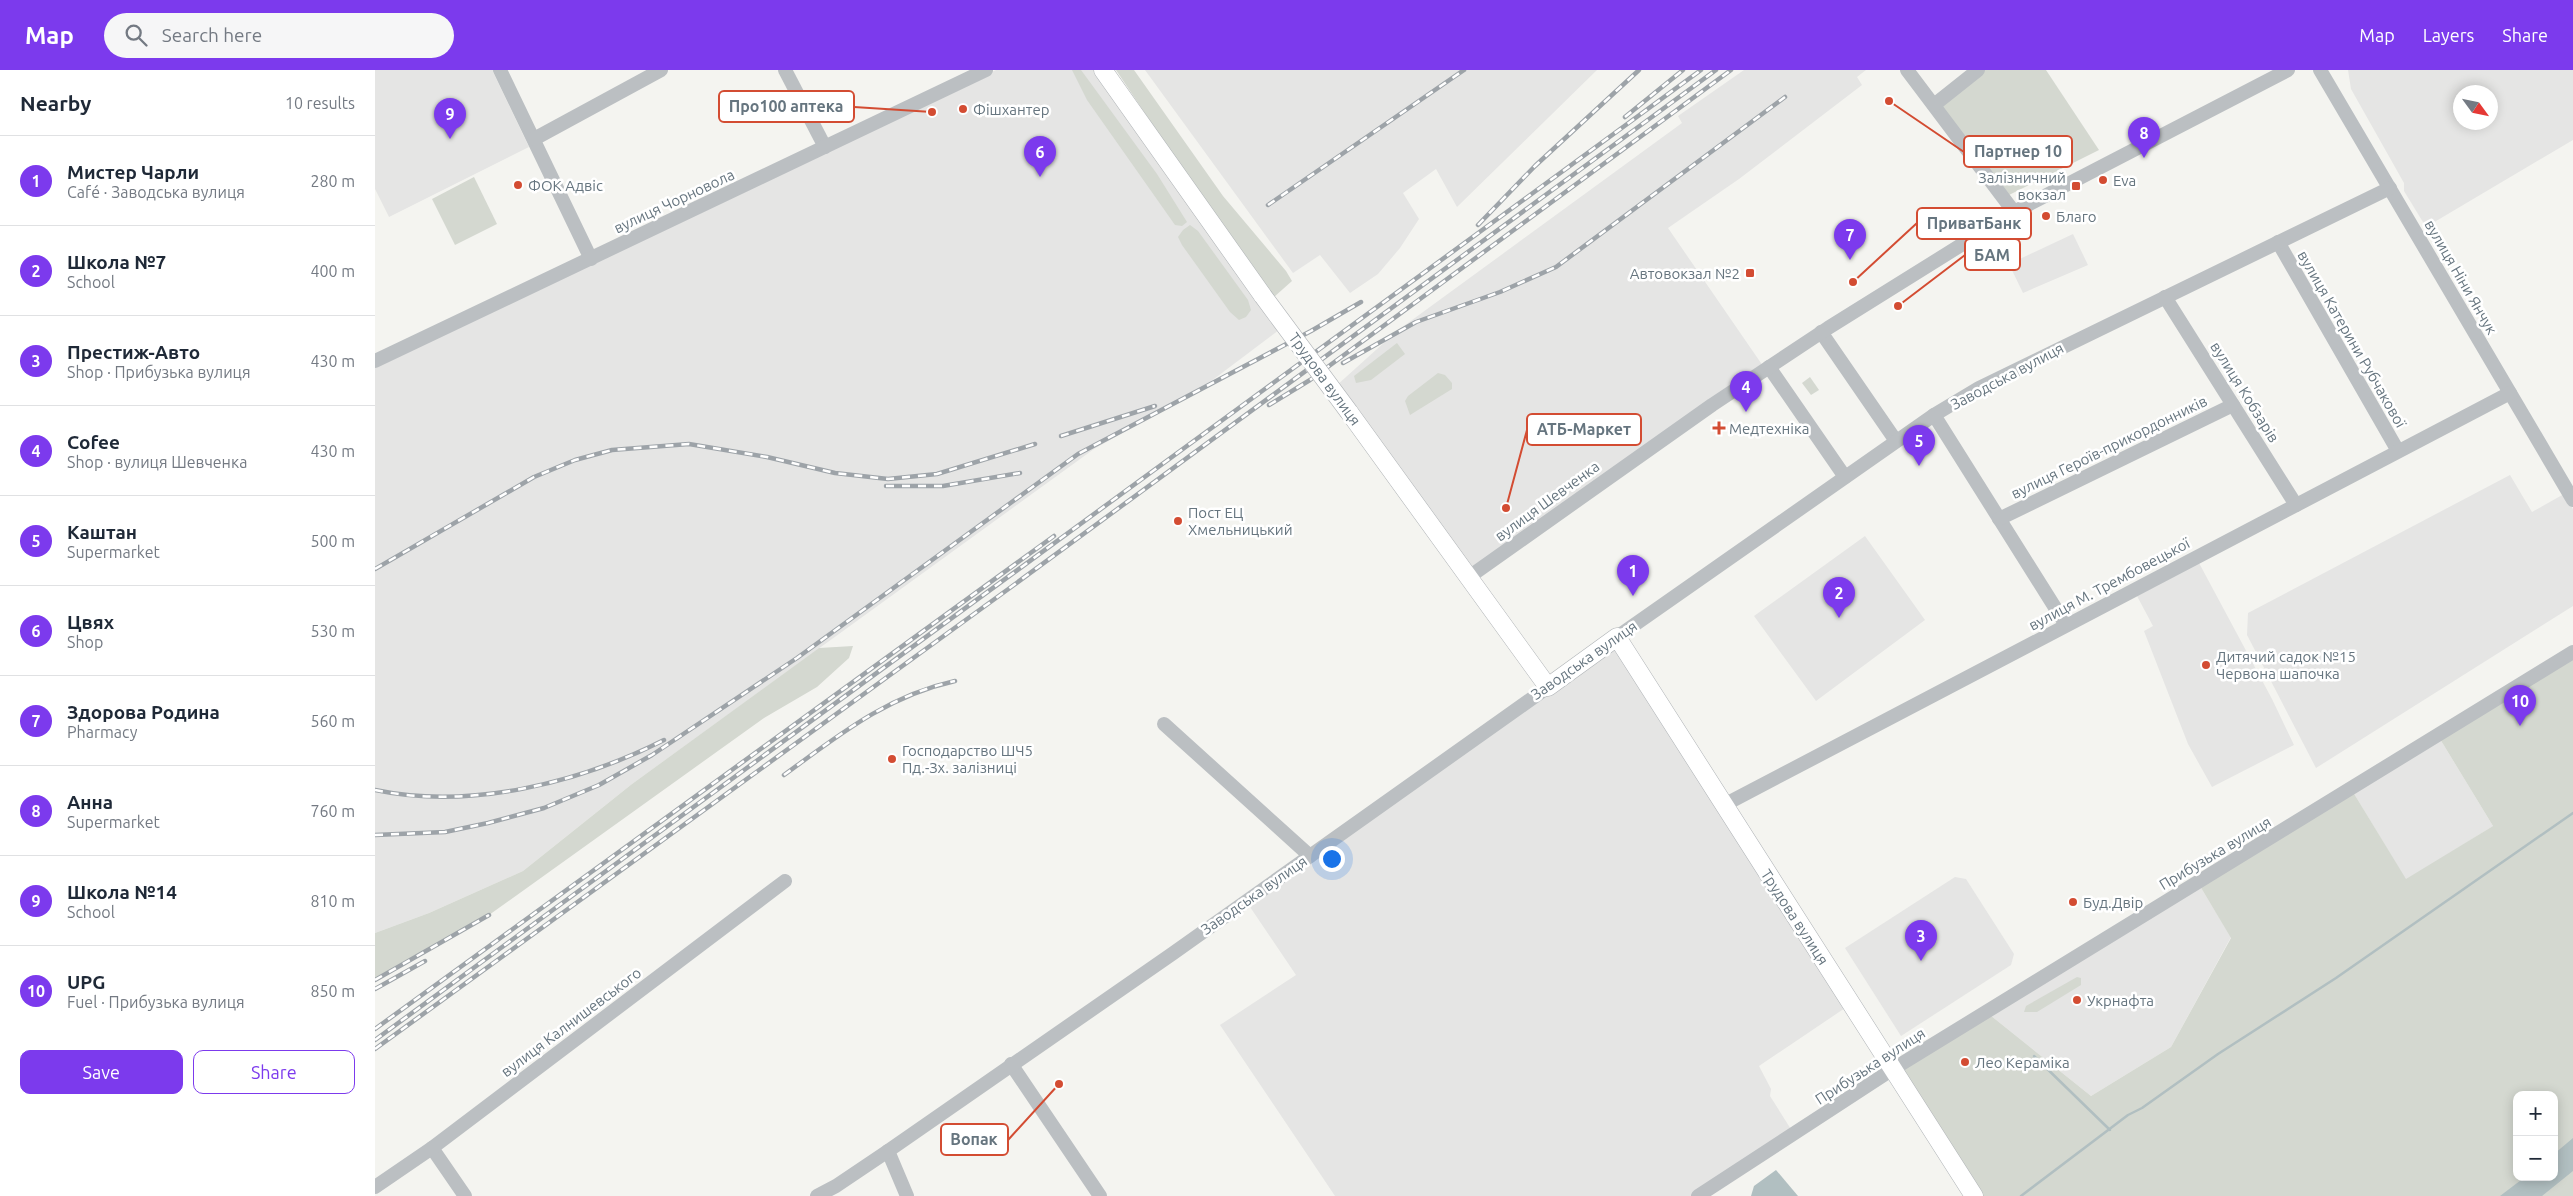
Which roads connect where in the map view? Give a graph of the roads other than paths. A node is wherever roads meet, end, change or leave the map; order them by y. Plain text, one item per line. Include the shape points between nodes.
1 (500, 70) edge
2 (661, 70) edge
3 (785, 70) edge
4 (987, 70) edge
5 (1103, 70) edge
6 (1907, 70) edge
7 (1978, 70) edge
8 (2288, 70) edge
9 (2320, 70) edge
10 (1934, 105) junction
11 (534, 139) junction
12 (825, 147) junction
13 (2389, 188) junction
14 (2014, 212) junction
15 (2278, 242) junction
16 (591, 259) junction
17 (2165, 297) junction
18 (1821, 332) junction
19 (375, 362) edge
20 (1769, 367) junction
21 (2510, 392) junction
22 (2233, 405) junction
23 (1934, 415) junction
24 (1896, 441) junction
25 (2397, 451) junction
26 (1845, 477) junction
27 (2573, 500) edge
28 (2297, 504) junction
29 (1999, 519) junction
30 (1469, 577) junction
31 (2066, 626) junction
32 (1617, 637) junction
33 (2573, 652) edge
34 (1547, 687) junction
35 (1164, 724) dead end
36 (1724, 805) junction
37 (1310, 856) junction
38 (785, 880) dead end
39 (1011, 1064) junction
40 (1893, 1069) junction
41 (432, 1148) junction
42 (888, 1151) junction
43 (375, 1187) edge
44 (465, 1196) edge
45 (817, 1196) edge
46 (907, 1196) edge
47 (1100, 1196) edge
48 (1698, 1196) edge
49 (1974, 1196) edge

1 - 11 street
2 - 11 street
3 - 12 street
4 - 12 street, вулиця Чорновола
5 - 30 main road, Трудова вулиця, bridge via 1263,296
6 - 10 street
7 - 10 street
8 - 14 street, вулиця Шевченка
9 - 13 street, вулиця Ніни Янчук
10 - 14 street
11 - 16 street
12 - 16 street, вулиця Чорновола
13 - 15 street, Заводська вулиця
13 - 21 street, вулиця Ніни Янчук
14 - 18 street, вулиця Шевченка
15 - 17 street, Заводська вулиця
15 - 25 street, вулиця Катерини Рубчакової
16 - 19 street, вулиця Чорновола
17 - 22 street, вулиця Кобзарів
17 - 23 street, Заводська вулиця via 1979,388
18 - 20 street, вулиця Шевченка
18 - 24 street
20 - 26 street
20 - 30 street, вулиця Шевченка
21 - 25 street, вулиця М. Трембовецької
21 - 27 street, вулиця Ніни Янчук
22 - 28 street, вулиця Кобзарів
22 - 29 street, вулиця Героїв-прикордонників
23 - 24 street, Заводська вулиця
23 - 29 street
24 - 26 street, Заводська вулиця
25 - 28 street, вулиця М. Трембовецької
26 - 32 street, Заводська вулиця
28 - 31 street, вулиця М. Трембовецької
29 - 31 street
30 - 34 main road, Трудова вулиця
31 - 36 street, вулиця М. Трембовецької
32 - 34 main road, Заводська вулиця
32 - 36 main road, Трудова вулиця
33 - 40 street, Прибузька вулиця
34 - 37 street, Заводська вулиця
35 - 37 street
36 - 40 main road, Трудова вулиця
37 - 39 street, Заводська вулиця
38 - 41 street, вулиця Калнишевського
39 - 42 street, Заводська вулиця
39 - 47 street
40 - 48 street, Прибузька вулиця
40 - 49 main road, Трудова вулиця
41 - 43 street, вулиця Калнишевського
41 - 44 street
42 - 45 street, Заводська вулиця
42 - 46 street

